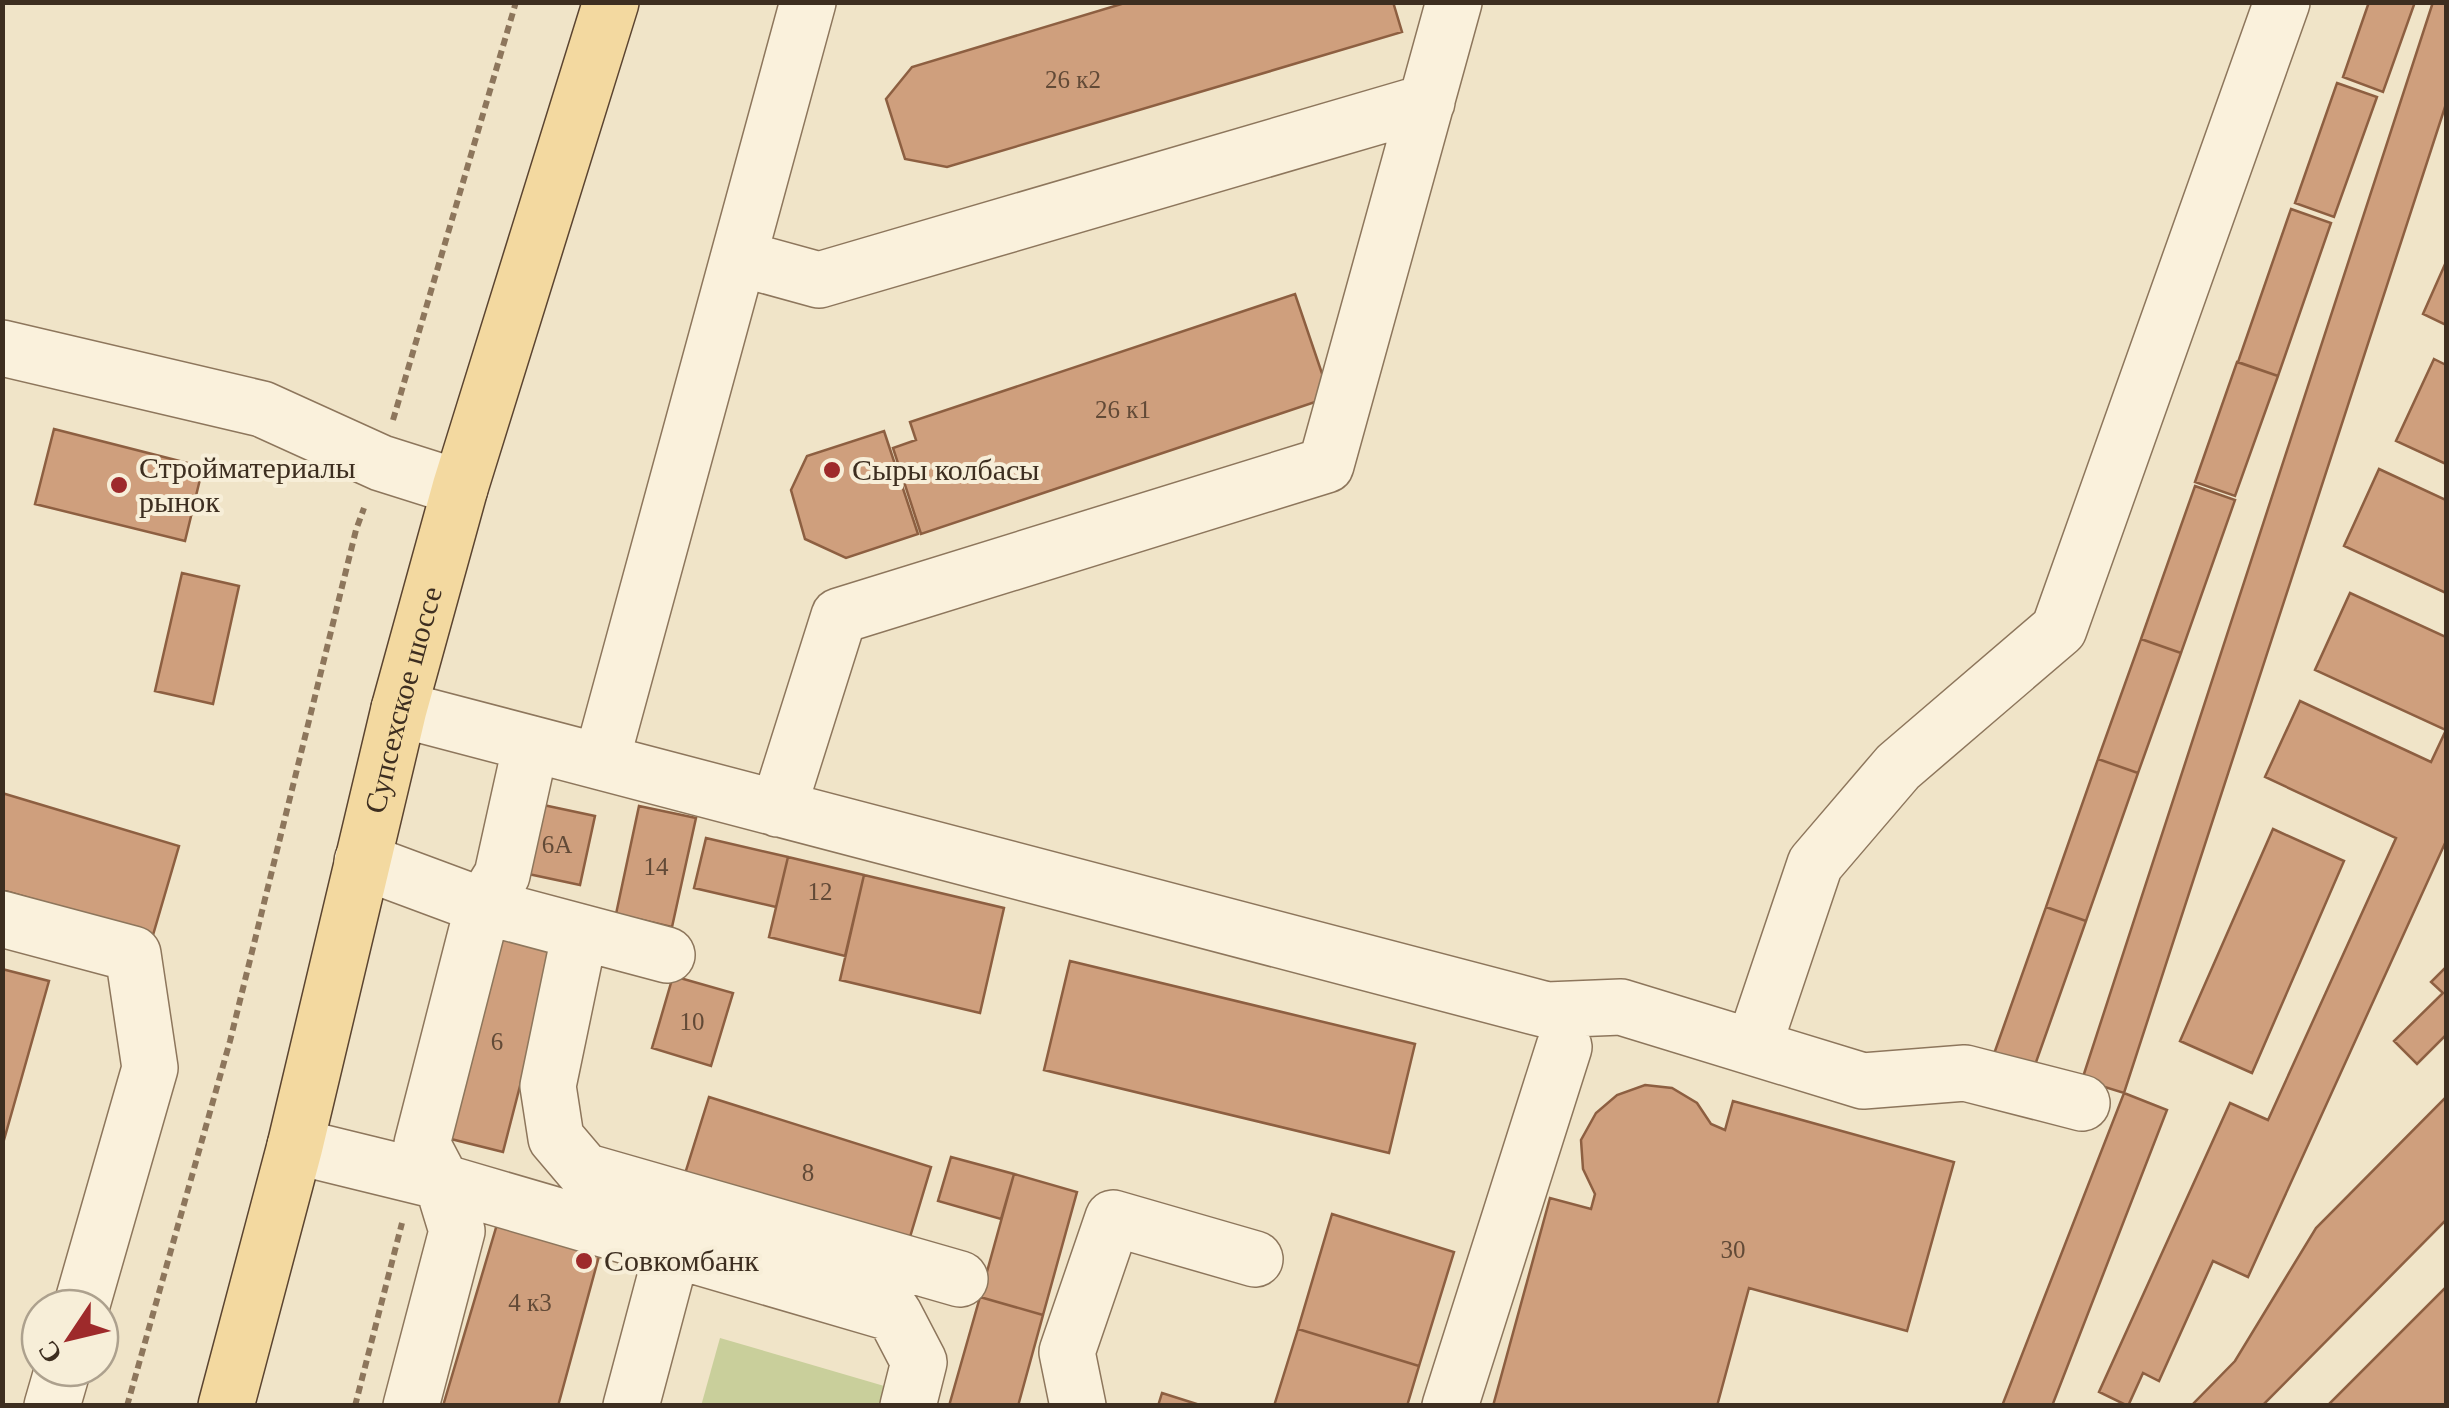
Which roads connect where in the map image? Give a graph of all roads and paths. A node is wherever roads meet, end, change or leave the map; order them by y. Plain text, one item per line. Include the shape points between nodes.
1 (516, 2) edge
2 (611, 2) edge
3 (808, 2) edge
4 (1454, 2) edge
5 (2282, 2) edge
6 (1427, 102) junction
7 (740, 258) junction
8 (2, 348) edge
9 (380, 464) junction
10 (460, 488) junction
11 (399, 709) junction
12 (532, 744) junction
13 (601, 762) junction
14 (778, 808) junction
15 (362, 861) junction
16 (482, 906) junction
17 (2, 918) edge
18 (580, 932) junction
19 (668, 955) dead end
20 (1761, 1024) dead end
21 (1564, 1048) dead end
22 (2082, 1103) dead end
23 (295, 1146) junction
24 (428, 1179) junction
25 (673, 1248) junction
26 (1254, 1259) dead end
27 (960, 1279) dead end
28 (87, 1288) edge
29 (127, 1406) edge
30 (226, 1406) edge
31 (355, 1406) edge
32 (411, 1406) edge
33 (632, 1406) edge
34 (908, 1406) edge
35 (1078, 1406) edge
36 (1450, 1406) edge

1 - 9 path
2 - 10 main road, Супсехское шоссе
3 - 7 lane
4 - 6 lane
5 - 20 lane via 2058,629 1898,766 1815,864
6 - 7 lane via 819,280
6 - 14 lane via 1326,466 839,616
7 - 13 lane
8 - 9 lane via 262,409
9 - 10 lane
9 - 29 path via 356,530 230,1041
10 - 11 main road, Супсехское шоссе
11 - 12 lane
11 - 15 main road, Супсехское шоссе
12 - 13 lane
12 - 16 lane via 502,875
13 - 14 lane
14 - 22 lane via 1547,1010 1621,1007 1862,1081 1965,1073
15 - 16 lane
15 - 23 main road, Супсехское шоссе
16 - 18 lane
16 - 24 lane via 422,1144
17 - 28 lane via 133,954 150,1068
18 - 19 lane
18 - 27 lane via 548,1086 556,1138 584,1171
21 - 36 lane
23 - 24 lane
23 - 30 main road, Супсехское шоссе
24 - 25 lane
24 - 31 path
24 - 32 lane via 457,1231
25 - 33 lane
25 - 34 lane via 894,1314 919,1362
26 - 35 lane via 1113,1218 1067,1352

